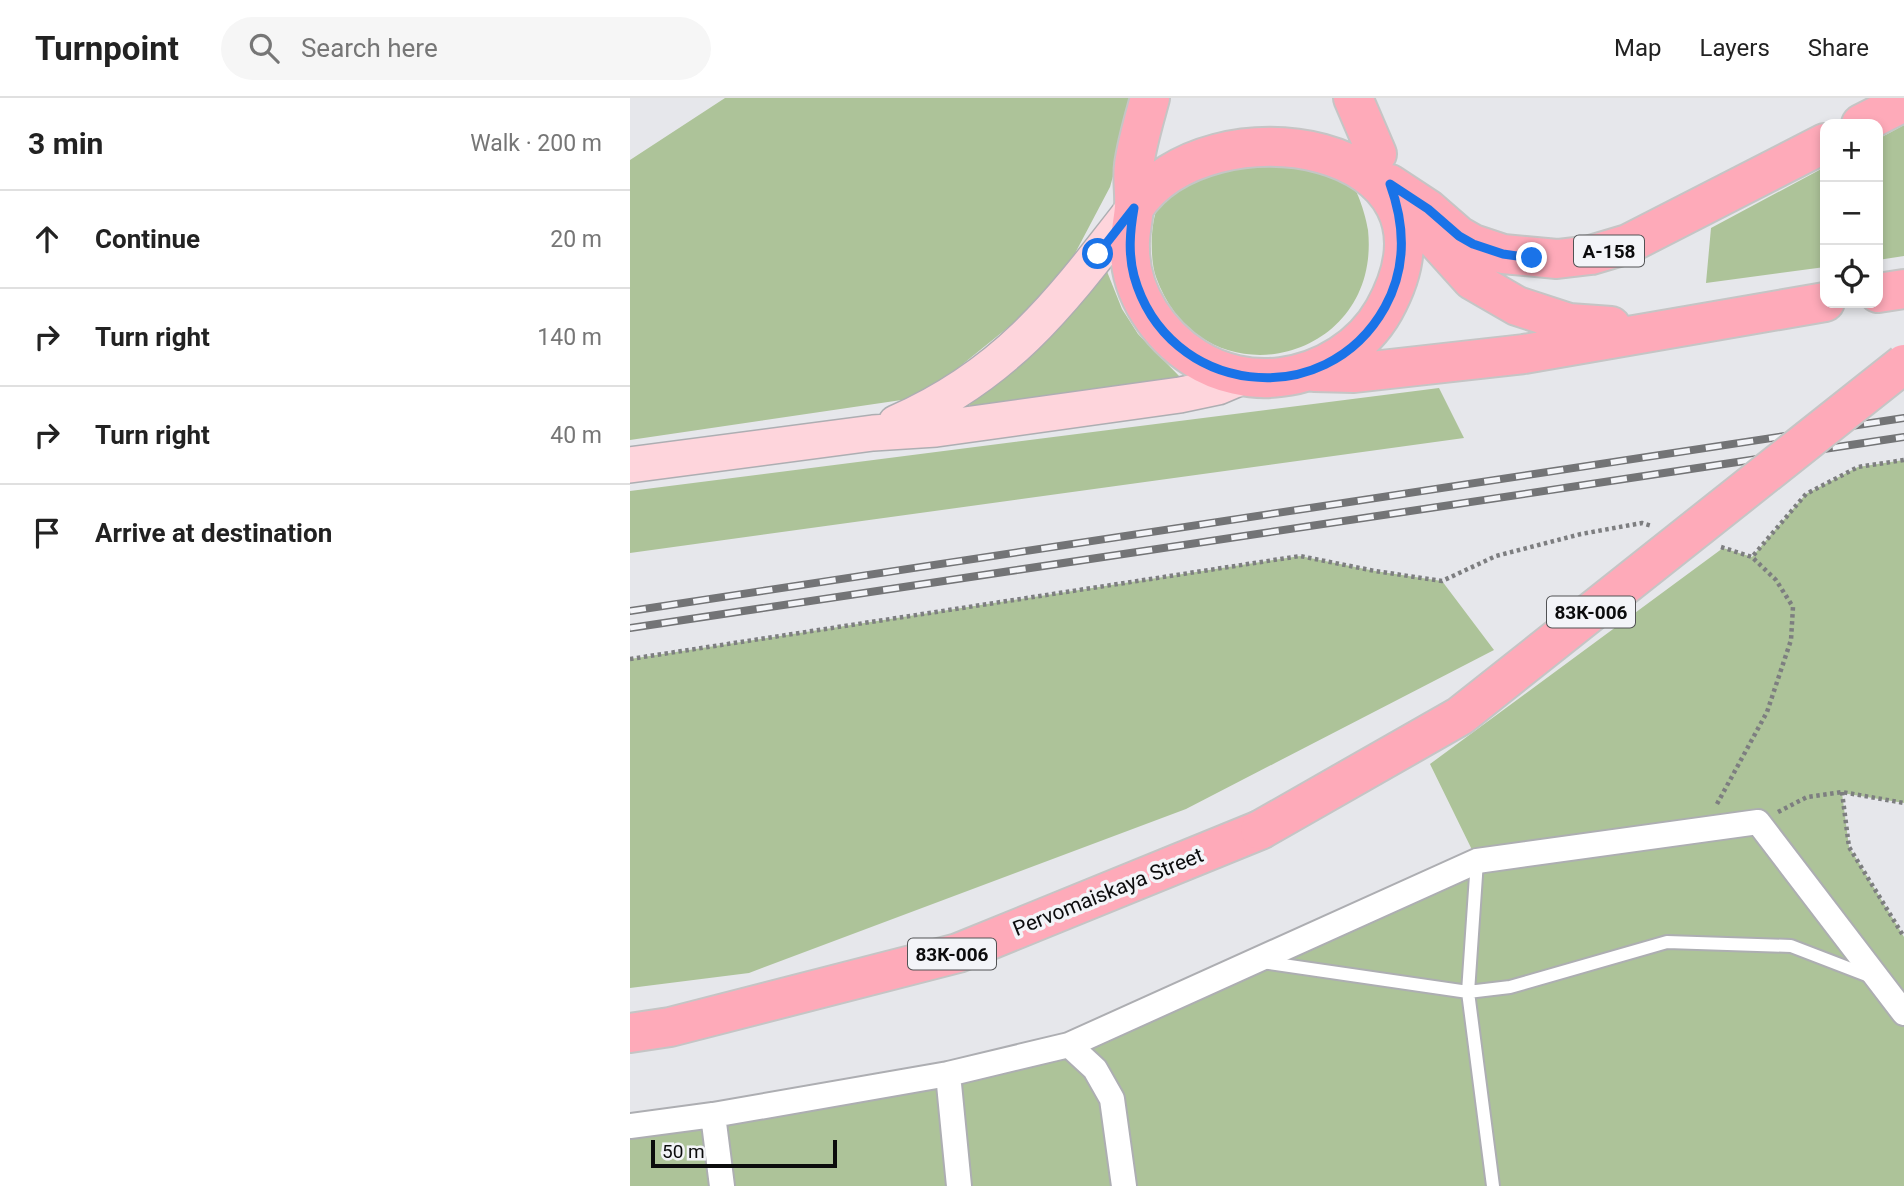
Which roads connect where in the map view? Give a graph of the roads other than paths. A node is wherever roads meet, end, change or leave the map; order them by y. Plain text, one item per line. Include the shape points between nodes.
1 (1150, 98) edge
2 (1904, 102) edge
3 (1337, 108) edge
4 (1871, 119) edge
5 (1193, 127) dead end
6 (1820, 146) edge
7 (1390, 184) junction
8 (1134, 208) junction
9 (1904, 289) edge
10 (1883, 292) edge
11 (1820, 303) edge
12 (1670, 330) junction
13 (1904, 364) edge
14 (1308, 372) junction
15 (1244, 376) junction
16 (873, 433) junction
17 (630, 465) edge
18 (1478, 861) junction
19 (1255, 961) junction
20 (1876, 978) junction
21 (1468, 992) junction
22 (1904, 1013) edge
23 (630, 1033) edge
24 (1069, 1045) junction
25 (948, 1074) junction
26 (713, 1115) junction
27 (630, 1126) edge
28 (722, 1186) edge
29 (960, 1186) edge
30 (1124, 1186) edge
31 (1493, 1186) edge

1 - 8 main road via 1134,167
2 - 4 main road
3 - 7 main road
5 - 8 main road via 1158,158
6 - 7 main road, А-158 via 1628,244 1557,259 1503,254 1473,244
7 - 12 main road via 1472,280 1517,306 1569,323
7 - 14 main road via 1402,228 1399,274 1391,296 1357,342
8 - 15 main road via 1130,253 1137,286 1152,317 1165,335 1191,356
8 - 16 street via 1038,327 956,393
9 - 10 main road
11 - 12 main road
12 - 14 main road via 1524,354 1354,373
13 - 23 main road, Pervomaiskaya Street / 83К-006, bridge via 1460,716 1260,830 958,953 670,1027
14 - 15 main road via 1276,378
15 - 16 street via 1180,395 936,429
16 - 17 street
18 - 19 street
18 - 20 street via 1758,822
18 - 21 lane
19 - 21 lane
19 - 24 street
20 - 21 lane via 1791,946 1667,942 1510,987
20 - 22 street
21 - 31 lane
24 - 25 street
24 - 30 street via 1095,1069 1112,1099
25 - 26 street
25 - 29 street
26 - 27 street
26 - 28 street

